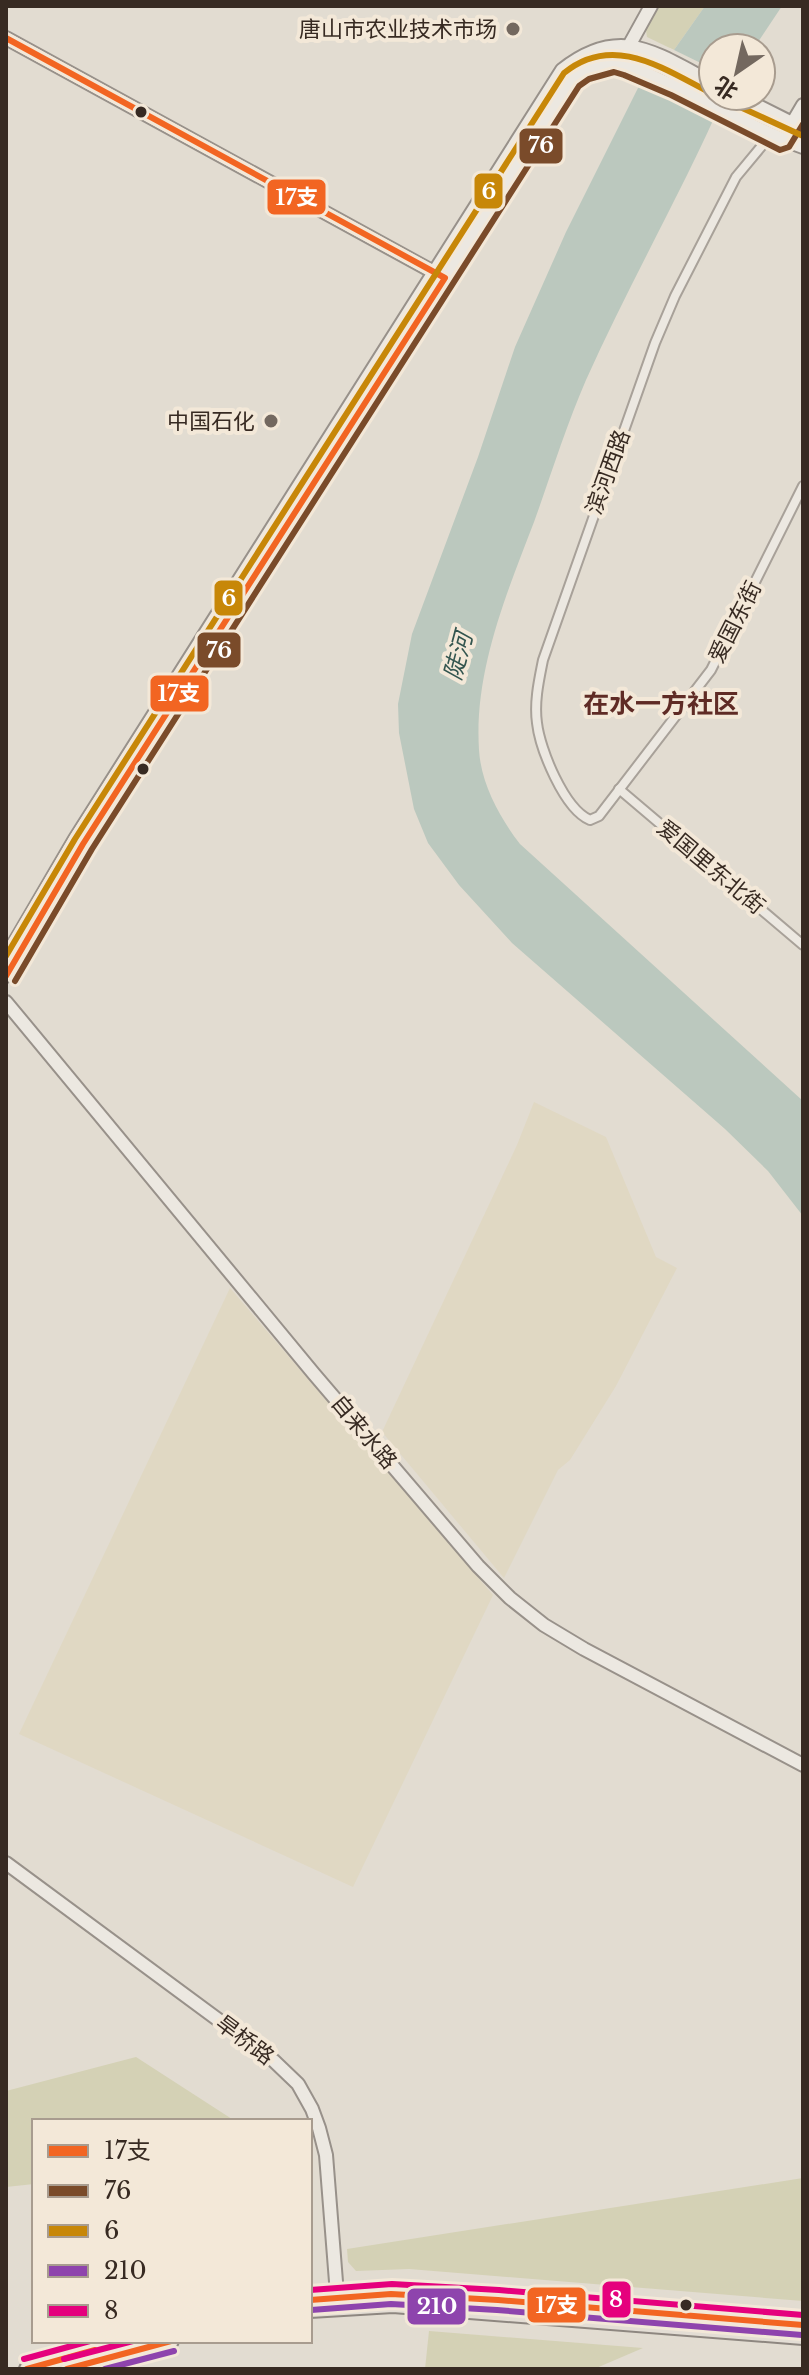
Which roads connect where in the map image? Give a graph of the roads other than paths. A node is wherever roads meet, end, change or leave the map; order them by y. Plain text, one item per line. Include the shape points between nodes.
1 (651, 6) edge
2 (6, 38) edge
3 (630, 44) junction
4 (697, 75) edge
5 (803, 105) edge
6 (769, 112) edge
7 (792, 123) junction
8 (803, 134) edge
9 (776, 138) junction
10 (803, 147) edge
11 (440, 275) junction
12 (803, 486) edge
13 (619, 789) junction
14 (590, 820) joint
15 (803, 945) edge
16 (6, 957) edge
17 (6, 976) edge
18 (6, 1002) edge
19 (803, 1765) edge
20 (6, 1863) edge
21 (312, 2300) edge
22 (338, 2301) junction
23 (312, 2309) edge
24 (803, 2325) edge
25 (803, 2337) edge
26 (122, 2343) edge
27 (164, 2343) edge
28 (27, 2369) edge
29 (67, 2369) edge

1 - 3 main road
2 - 11 main road
3 - 4 main road
3 - 11 main road via 580,55 562,70
5 - 7 main road
6 - 7 main road
7 - 8 main road
7 - 9 main road
9 - 10 main road
9 - 11 main road via 627,66 614,62 585,70 572,79
9 - 14 street, 滨河西路 via 736,177 670,307 543,660 536,722 544,753 559,784 581,816
11 - 16 main road via 75,839
11 - 17 main road via 83,844
12 - 13 street, 爱国东街 via 711,670
13 - 14 street, 爱国东街
13 - 15 street, 爱国里东北街
18 - 19 main road, 自来水路 via 314,1374 510,1598 584,1649
20 - 22 main road, 旱桥路 via 298,2084 326,2155
21 - 22 main road
22 - 23 main road
22 - 24 main road via 391,2294
22 - 25 main road
26 - 28 main road
27 - 29 main road

